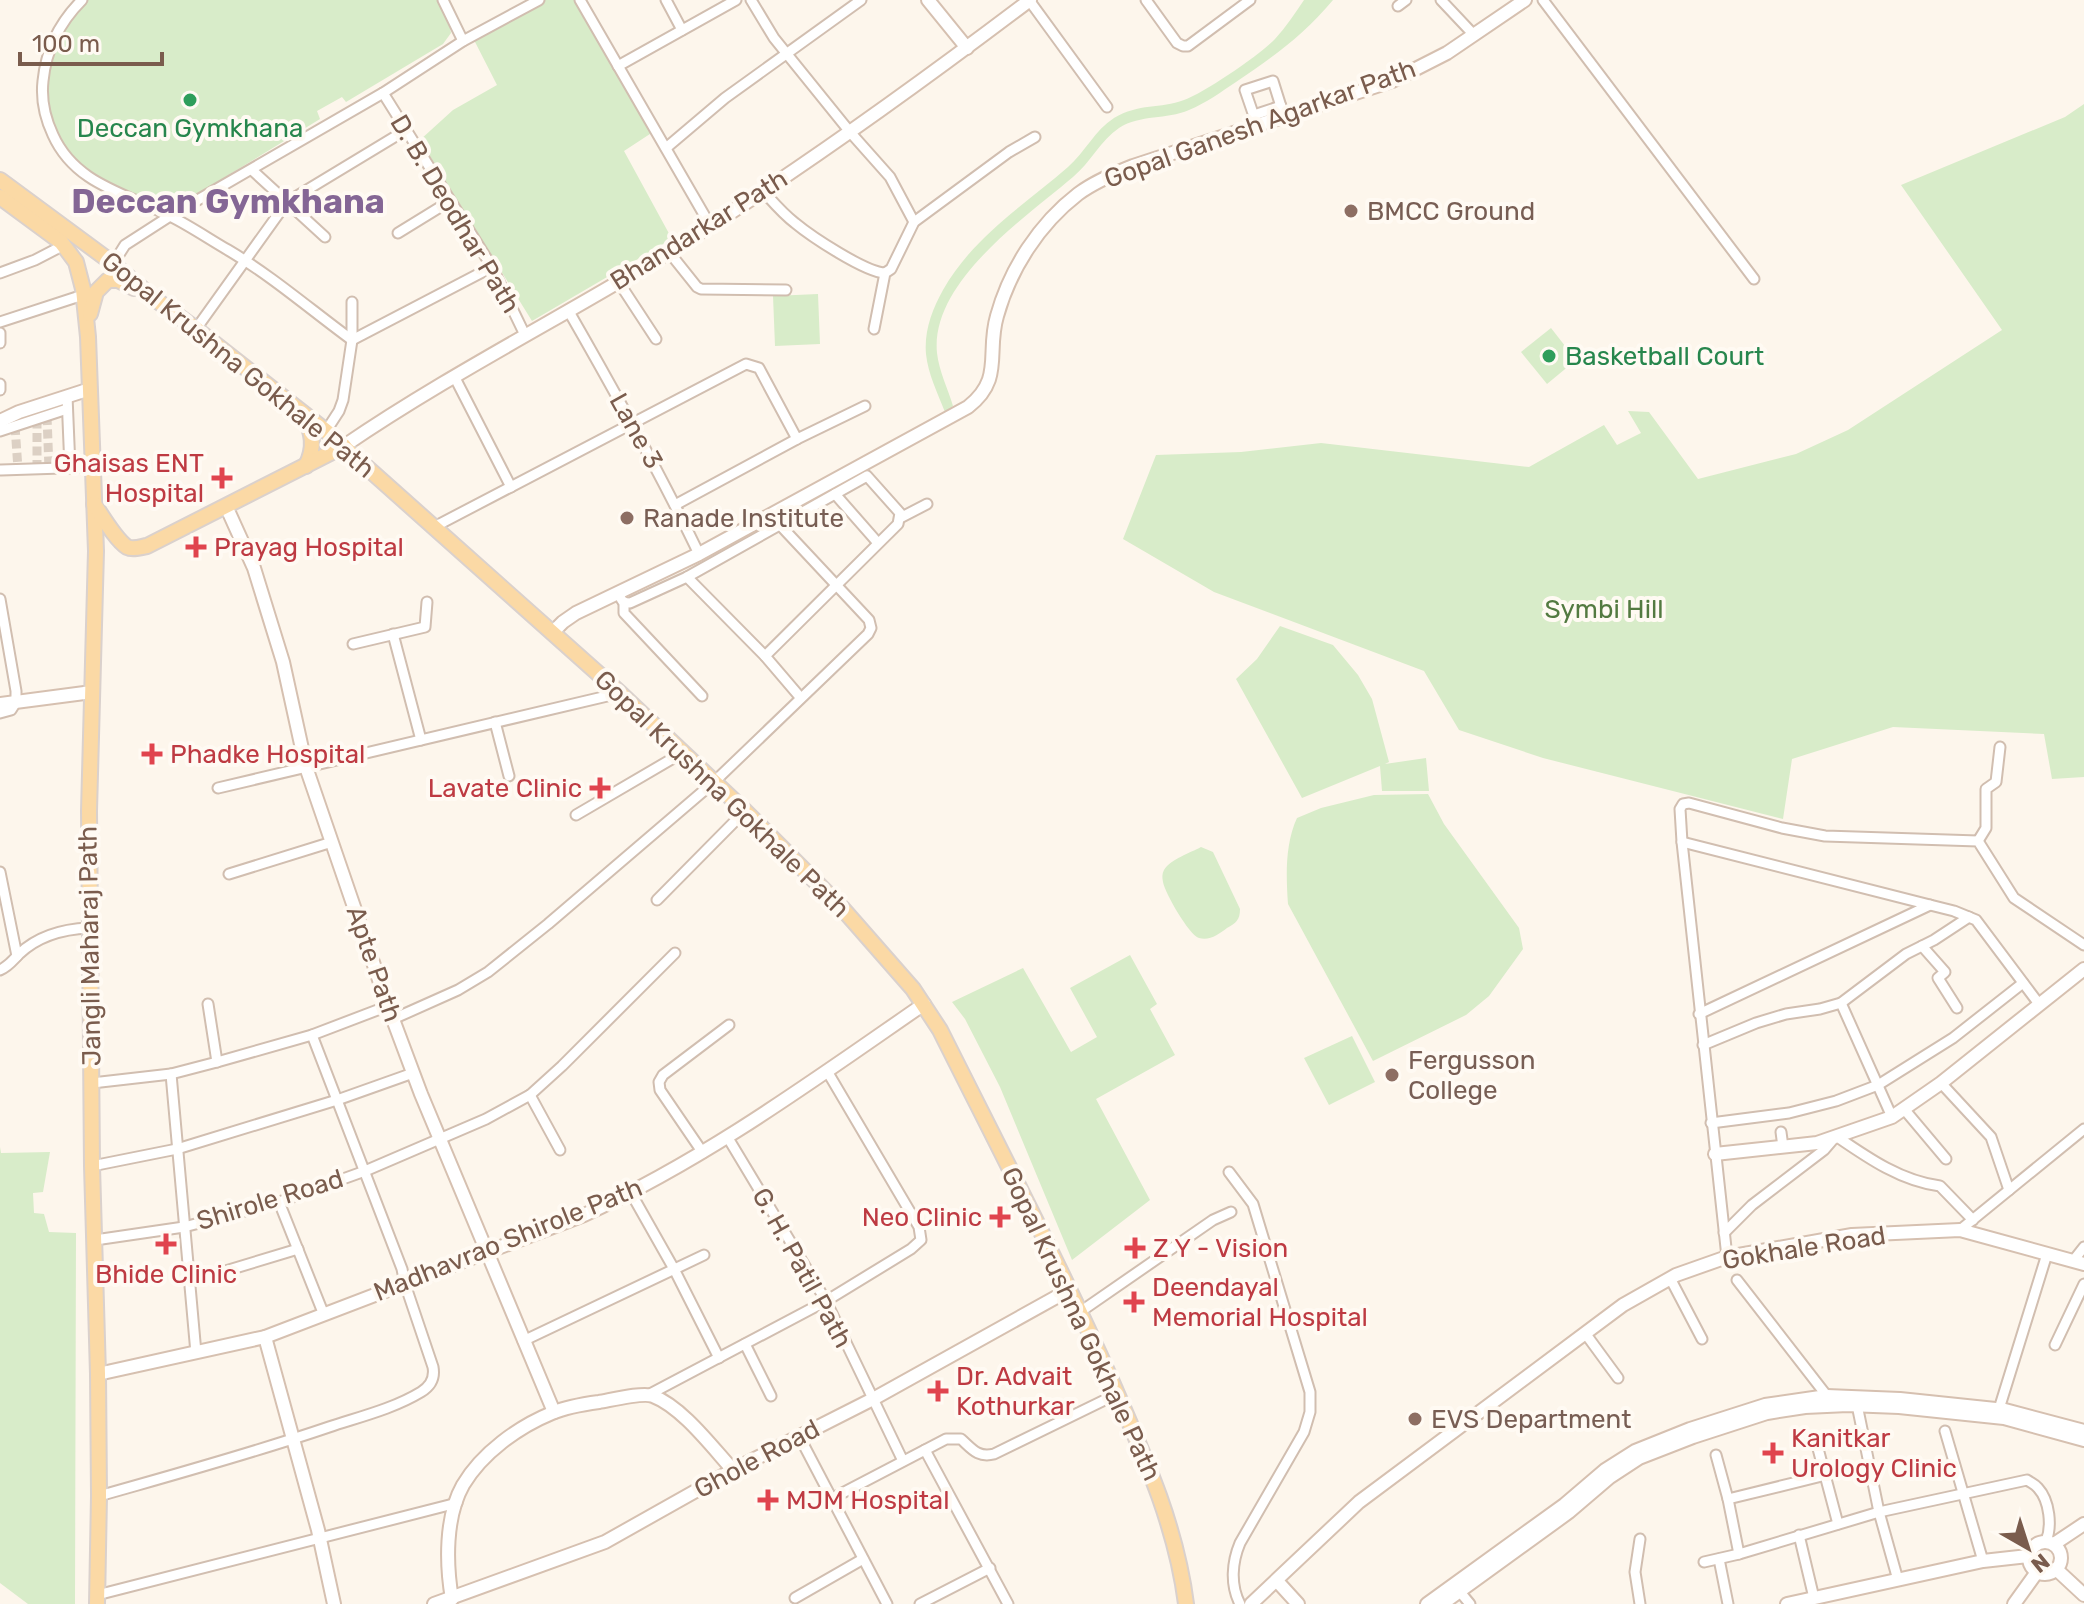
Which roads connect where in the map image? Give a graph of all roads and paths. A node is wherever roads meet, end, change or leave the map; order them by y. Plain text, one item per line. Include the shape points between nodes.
1 (82, 0) edge
2 (443, 0) edge
3 (539, 0) edge
4 (580, 0) edge
5 (666, 0) edge
6 (736, 0) edge
7 (751, 0) edge
8 (861, 0) edge
9 (928, 0) edge
10 (1030, 0) edge
11 (1146, 0) edge
12 (1250, 0) edge
13 (1441, 0) edge
14 (1525, 0) edge
15 (1543, 0) edge
16 (521, 4) edge
17 (682, 30) junction
18 (1474, 35) junction
19 (463, 41) junction
20 (967, 48) junction
21 (788, 52) junction
22 (618, 66) junction
23 (383, 93) junction
24 (1107, 107) dead end
25 (1276, 113) junction
26 (1256, 120) junction
27 (406, 130) junction
28 (850, 132) junction
29 (1035, 137) dead end
30 (666, 148) junction
31 (252, 170) junction
32 (0, 180) edge
33 (763, 191) junction
34 (0, 197) edge
35 (450, 201) junction
36 (287, 202) junction
37 (170, 216) junction
38 (914, 222) junction
39 (710, 225) junction
40 (398, 233) dead end
41 (325, 237) dead end
42 (66, 248) junction
43 (669, 252) junction
44 (245, 260) junction
45 (113, 264) junction
46 (492, 267) junction
47 (0, 273) edge
48 (885, 273) junction
49 (1754, 279) dead end
50 (618, 281) junction
51 (786, 290) dead end
52 (83, 292) junction
53 (152, 297) junction
54 (352, 302) dead end
55 (568, 310) junction
56 (0, 322) edge
57 (87, 324) junction
58 (196, 329) junction
59 (874, 329) dead end
60 (0, 333) edge
61 (525, 335) junction
62 (656, 339) dead end
63 (352, 340) junction
64 (0, 343) edge
65 (454, 376) junction
66 (90, 389) junction
67 (67, 403) junction
68 (865, 406) dead end
69 (304, 414) junction
70 (0, 421) edge
71 (632, 422) junction
72 (0, 431) edge
73 (340, 438) junction
74 (797, 439) junction
75 (306, 466) junction
76 (93, 467) junction
77 (70, 468) junction
78 (1, 470) edge
79 (511, 487) junction
80 (835, 494) junction
81 (94, 504) junction
82 (927, 504) dead end
83 (675, 505) junction
84 (226, 506) junction
85 (900, 518) junction
86 (780, 525) junction
87 (434, 527) junction
88 (878, 543) junction
89 (699, 554) junction
90 (687, 577) junction
91 (836, 584) junction
92 (622, 598) junction
93 (0, 599) edge
94 (427, 602) dead end
95 (3, 633) edge
96 (552, 633) junction
97 (393, 634) junction
98 (353, 644) dead end
99 (765, 656) junction
100 (92, 692) junction
101 (620, 693) junction
102 (702, 696) dead end
103 (800, 697) junction
104 (6, 706) edge
105 (495, 722) junction
106 (421, 740) junction
107 (2000, 747) dead end
108 (682, 753) junction
109 (306, 767) junction
110 (509, 776) dead end
111 (714, 782) junction
112 (218, 788) dead end
113 (745, 811) junction
114 (576, 815) dead end
115 (1978, 841) junction
116 (332, 842) junction
117 (1682, 842) junction
118 (0, 872) edge
119 (229, 874) dead end
120 (657, 900) dead end
121 (1930, 905) junction
122 (1969, 917) junction
123 (89, 928) junction
124 (2084, 945) edge
125 (1922, 946) junction
126 (675, 953) dead end
127 (17, 956) junction
128 (0, 970) edge
129 (2083, 971) edge
130 (2023, 983) junction
131 (1841, 1003) junction
132 (208, 1004) dead end
133 (924, 1004) junction
134 (2039, 1004) junction
135 (1957, 1008) dead end
136 (391, 1013) junction
137 (1699, 1014) junction
138 (729, 1025) dead end
139 (312, 1035) junction
140 (1703, 1045) junction
141 (217, 1062) junction
142 (827, 1071) junction
143 (413, 1073) junction
144 (171, 1074) junction
145 (92, 1083) junction
146 (1941, 1083) junction
147 (1878, 1085) junction
148 (530, 1095) junction
149 (337, 1100) junction
150 (1904, 1109) junction
151 (1892, 1117) junction
152 (1711, 1123) junction
153 (2084, 1129) edge
154 (1781, 1132) dead end
155 (1836, 1136) junction
156 (728, 1138) junction
157 (440, 1140) junction
158 (1783, 1147) junction
159 (177, 1149) junction
160 (560, 1150) dead end
161 (703, 1153) junction
162 (1715, 1154) junction
163 (1946, 1159) dead end
164 (92, 1166) junction
165 (365, 1171) junction
166 (1229, 1172) dead end
167 (2009, 1190) junction
168 (631, 1193) junction
169 (279, 1202) junction
170 (1231, 1212) dead end
171 (1973, 1220) junction
172 (184, 1227) junction
173 (1960, 1230) junction
174 (1724, 1233) junction
175 (95, 1240) junction
176 (2084, 1247) edge
177 (298, 1249) junction
178 (486, 1251) junction
179 (2047, 1254) junction
180 (704, 1255) dead end
181 (1727, 1257) junction
182 (2079, 1263) edge
183 (674, 1269) junction
184 (1670, 1278) junction
185 (1737, 1280) dead end
186 (189, 1282) junction
187 (405, 1284) junction
188 (2084, 1284) edge
189 (1069, 1290) junction
190 (826, 1301) junction
191 (1080, 1312) junction
192 (324, 1315) junction
193 (1585, 1333) junction
194 (265, 1337) junction
195 (1702, 1339) dead end
196 (523, 1341) junction
197 (745, 1344) junction
198 (2055, 1345) dead end
199 (196, 1353) junction
200 (719, 1358) junction
201 (98, 1374) junction
202 (1618, 1378) dead end
203 (650, 1394) junction
204 (1117, 1394) junction
205 (771, 1396) dead end
206 (1827, 1396) junction
207 (873, 1399) junction
208 (1856, 1401) junction
209 (1999, 1409) junction
210 (554, 1412) junction
211 (1720, 1424) junction
212 (1945, 1431) dead end
213 (2084, 1431) edge
214 (799, 1436) junction
215 (294, 1439) junction
216 (2084, 1440) edge
217 (1816, 1441) dead end
218 (925, 1450) junction
219 (1716, 1455) dead end
220 (903, 1461) junction
221 (733, 1470) junction
222 (1826, 1475) junction
223 (1963, 1494) junction
224 (99, 1496) junction
225 (831, 1499) junction
226 (1728, 1499) junction
227 (457, 1503) junction
228 (1879, 1512) junction
229 (1838, 1524) junction
230 (2084, 1524) edge
231 (2084, 1534) edge
232 (1799, 1535) junction
233 (320, 1537) junction
234 (1640, 1539) dead end
235 (2054, 1546) junction
236 (1739, 1554) junction
237 (2028, 1556) junction
238 (863, 1559) junction
239 (1719, 1559) junction
240 (1983, 1561) junction
241 (1704, 1562) dead end
242 (990, 1568) junction
243 (2056, 1569) junction
244 (2037, 1572) junction
245 (1898, 1580) junction
246 (1277, 1581) junction
247 (1457, 1588) junction
248 (2084, 1595) edge
249 (795, 1598) dead end
250 (1814, 1598) junction
251 (452, 1599) junction
252 (97, 1600) edge
253 (334, 1604) edge
254 (434, 1604) edge
255 (887, 1604) edge
256 (920, 1604) edge
257 (1008, 1604) edge
258 (1186, 1604) edge
259 (1240, 1604) edge
260 (1251, 1604) edge
261 (1298, 1604) edge
262 (1427, 1604) edge
263 (1442, 1604) edge
264 (1470, 1604) edge
265 (1640, 1604) edge
266 (1728, 1604) edge
267 (1787, 1604) edge
268 (2014, 1604) edge

1 - 37 street via 61,26 45,67 43,99 50,130 66,157 90,179
2 - 19 street
3 - 16 street
4 - 22 street
5 - 17 street
6 - 17 street
7 - 21 street
8 - 21 street
9 - 20 street
10 - 20 street, Bhandarkar Path
10 - 24 street
11 - 12 street via 1177,43 1188,46
13 - 18 street
14 - 18 street, Gopal Ganesh Agarkar Path
15 - 49 street
16 - 19 street
17 - 22 street
18 - 25 street, Gopal Ganesh Agarkar Path via 1392,81
19 - 23 street
20 - 28 street, Bhandarkar Path
21 - 28 street
21 - 30 street
22 - 30 street
23 - 27 street, D. B. Deodhar Path
23 - 31 street
25 - 26 street, Gopal Ganesh Agarkar Path
25 - 26 street via 1273,81 1245,90
26 - 89 street, Gopal Ganesh Agarkar Path via 1105,177 1079,193 1038,233 1010,280 996,318 992,374 978,399
27 - 35 street, D. B. Deodhar Path
27 - 36 street
28 - 33 street, Bhandarkar Path
28 - 38 street via 890,177
29 - 38 street
30 - 39 street
31 - 36 street
31 - 37 street
32 - 45 main road, Gopal Krushna Gokhale Path
33 - 39 street, Bhandarkar Path
33 - 48 street via 795,223 829,246
34 - 42 main road
35 - 40 street
35 - 46 street, D. B. Deodhar Path
36 - 41 street
36 - 44 street
37 - 44 street
37 - 45 street via 125,245
38 - 48 street
39 - 43 street, Bhandarkar Path
42 - 47 street
42 - 52 main road, Gopal Krushna Gokhale Path via 79,269
43 - 50 street, Bhandarkar Path
43 - 51 street via 701,289
44 - 58 street
44 - 63 street
45 - 53 main road, Gopal Krushna Gokhale Path
46 - 61 street, D. B. Deodhar Path
46 - 63 street
48 - 59 street
50 - 55 street, Bhandarkar Path
50 - 62 street
52 - 56 street
52 - 57 main road, Jangli Maharaj Path
53 - 57 main road via 108,280 96,292
53 - 58 main road, Gopal Krushna Gokhale Path
54 - 63 street
55 - 61 street, Bhandarkar Path
55 - 71 street, Lane 3
57 - 66 main road, Jangli Maharaj Path
58 - 69 main road, Gopal Krushna Gokhale Path
60 - 64 street
61 - 65 street, Bhandarkar Path
63 - 73 street via 339,411
65 - 73 street, Bhandarkar Path
65 - 79 street
66 - 67 street
66 - 76 main road, Jangli Maharaj Path
67 - 70 street
67 - 72 street
67 - 77 street
68 - 74 street
69 - 73 main road, Gopal Krushna Gokhale Path
69 - 75 main road via 314,445
71 - 74 street via 750,364 759,368
71 - 79 street
71 - 83 street, Lane 3
73 - 75 main road
73 - 87 main road, Gopal Krushna Gokhale Path
74 - 83 street
75 - 84 main road
76 - 77 street
76 - 81 main road, Jangli Maharaj Path
77 - 78 street
79 - 87 street
80 - 85 street via 867,476
80 - 86 street
80 - 88 street
81 - 84 main road via 118,538 135,548
81 - 100 main road, Jangli Maharaj Path
82 - 85 street
83 - 89 street, Lane 3
84 - 109 street, Apte Path via 270,619
85 - 88 street
86 - 90 street
86 - 91 street
87 - 96 main road, Gopal Krushna Gokhale Path
88 - 91 street
89 - 92 street, Gopal Ganesh Agarkar Path
90 - 92 street via 630,603
90 - 99 street
91 - 99 street
91 - 103 street via 871,628
92 - 96 street, Gopal Ganesh Agarkar Path via 576,613
92 - 102 street via 624,613
93 - 95 street
94 - 97 street via 425,627
95 - 104 street via 16,691
96 - 101 main road, Gopal Krushna Gokhale Path
97 - 98 street
97 - 106 street
99 - 103 street
100 - 104 street
100 - 123 main road, Jangli Maharaj Path
101 - 105 street
101 - 108 main road, Gopal Krushna Gokhale Path
103 - 111 street
105 - 106 street
105 - 110 street
106 - 109 street
107 - 115 street via 1996,782 1986,789 1986,828
108 - 111 main road, Gopal Krushna Gokhale Path
108 - 114 street
109 - 112 street
109 - 116 street, Apte Path
111 - 113 main road, Gopal Krushna Gokhale Path
111 - 136 street via 488,972 458,990
113 - 120 street
113 - 133 main road, Gopal Krushna Gokhale Path via 842,908
115 - 117 street via 1825,836 1689,803 1680,809
115 - 124 street via 2014,898
116 - 119 street
116 - 136 street, Apte Path
117 - 121 street
117 - 137 street
118 - 127 street
121 - 122 street
121 - 137 street
122 - 125 street
122 - 130 street
123 - 127 street via 54,932
123 - 145 main road, Jangli Maharaj Path
125 - 131 street
125 - 135 street via 1945,972 1938,978
126 - 148 street, Shirole Road
127 - 128 street
129 - 134 street
130 - 134 street
130 - 147 street via 1953,1038
131 - 140 street via 1756,1023
131 - 147 street
132 - 141 street
133 - 142 street, Madhavrao Shirole Path
133 - 189 main road, Gopal Krushna Gokhale Path
134 - 146 street
136 - 139 street
136 - 143 street, Apte Path
137 - 140 street
138 - 161 street via 659,1082
139 - 141 street
139 - 149 street
140 - 152 street
141 - 144 street
142 - 156 street, Madhavrao Shirole Path
142 - 190 street via 919,1227 921,1240
143 - 149 street
143 - 157 street, Apte Path
144 - 145 street
144 - 159 street
145 - 164 main road, Jangli Maharaj Path
146 - 150 street
146 - 167 street via 1991,1137
147 - 151 street
147 - 152 street via 1789,1113
148 - 157 street, Shirole Road
148 - 160 street
149 - 159 street
149 - 165 street
150 - 151 street
150 - 163 street
151 - 155 street
152 - 162 street
153 - 167 street
154 - 158 street
155 - 158 street
155 - 171 street via 1875,1163 1940,1186
155 - 174 street
156 - 161 street, Madhavrao Shirole Path
156 - 190 street, G. H. Patil Path
157 - 165 street, Shirole Road
157 - 178 street, Apte Path
158 - 162 street
159 - 164 street
159 - 172 street
161 - 168 street, Madhavrao Shirole Path
162 - 174 street
164 - 175 main road, Jangli Maharaj Path
165 - 169 street, Shirole Road
165 - 187 street
166 - 259 street via 1253,1204 1310,1392 1304,1432 1234,1557
167 - 171 street
168 - 178 street, Madhavrao Shirole Path
168 - 183 street
169 - 172 street, Shirole Road
169 - 177 street
170 - 191 street
171 - 173 street
172 - 175 street, Shirole Road
172 - 186 street
173 - 179 street, Gokhale Road
173 - 181 street, Gokhale Road via 1852,1235
174 - 181 street
175 - 201 main road, Jangli Maharaj Path
176 - 182 street
177 - 186 street
177 - 192 street
178 - 187 street, Madhavrao Shirole Path
178 - 196 street, Apte Path
179 - 182 street, Gokhale Road
179 - 209 street
180 - 183 street
181 - 184 street, Gokhale Road
183 - 196 street
183 - 200 street
184 - 193 street, Gokhale Road
184 - 195 street
185 - 206 street
186 - 199 street
187 - 192 street, Madhavrao Shirole Path
187 - 215 street via 433,1367 431,1383 385,1408
188 - 198 street
189 - 191 main road, Gopal Krushna Gokhale Path
189 - 207 street, Ghole Road
190 - 197 street
190 - 207 street, G. H. Patil Path
191 - 204 main road, Gopal Krushna Gokhale Path
192 - 194 street, Madhavrao Shirole Path
193 - 202 street
193 - 246 street, Gokhale Road via 1359,1502
194 - 199 street, Madhavrao Shirole Path
194 - 215 street
196 - 210 street, Apte Path
197 - 200 street
197 - 205 street
199 - 201 street, Madhavrao Shirole Path
200 - 203 street
201 - 224 main road, Jangli Maharaj Path
203 - 210 street
203 - 221 street via 671,1406
204 - 218 street via 994,1454 976,1453 961,1439 946,1439
204 - 258 main road, Gopal Krushna Gokhale Path via 1168,1520
206 - 208 street
206 - 211 street via 1765,1405
207 - 214 street, Ghole Road
207 - 220 street, G. H. Patil Path
208 - 209 street via 1911,1400
208 - 211 street
208 - 216 street via 2004,1418
208 - 228 street
209 - 213 street
210 - 227 street via 495,1449 462,1487
211 - 247 street via 1639,1458
212 - 223 street
214 - 221 street, Ghole Road
214 - 225 street
215 - 224 street
215 - 233 street
217 - 222 street
218 - 220 street
218 - 242 street
219 - 226 street
220 - 225 street
221 - 251 street, Ghole Road via 605,1542
222 - 226 street
222 - 229 street
223 - 228 street
223 - 235 street via 2027,1480 2044,1499
223 - 240 street
224 - 252 main road, Jangli Maharaj Path
225 - 238 street
226 - 236 street
227 - 233 street
227 - 251 street via 448,1556
228 - 229 street
228 - 245 street
229 - 232 street
230 - 235 street
231 - 235 street
232 - 236 street
232 - 250 street
233 - 252 street
233 - 253 street
234 - 265 street via 1635,1572
235 - 237 street via 2034,1545
235 - 243 street via 2060,1562
236 - 239 street
237 - 240 street
237 - 244 street
238 - 249 street
238 - 255 street
239 - 241 street
239 - 266 street
240 - 245 street
242 - 256 street
242 - 257 street
243 - 244 street
243 - 248 street
244 - 268 street
245 - 250 street
246 - 260 street, Gokhale Road
246 - 261 street
247 - 262 street
247 - 263 street
247 - 264 street
250 - 267 street
251 - 254 street, Ghole Road

